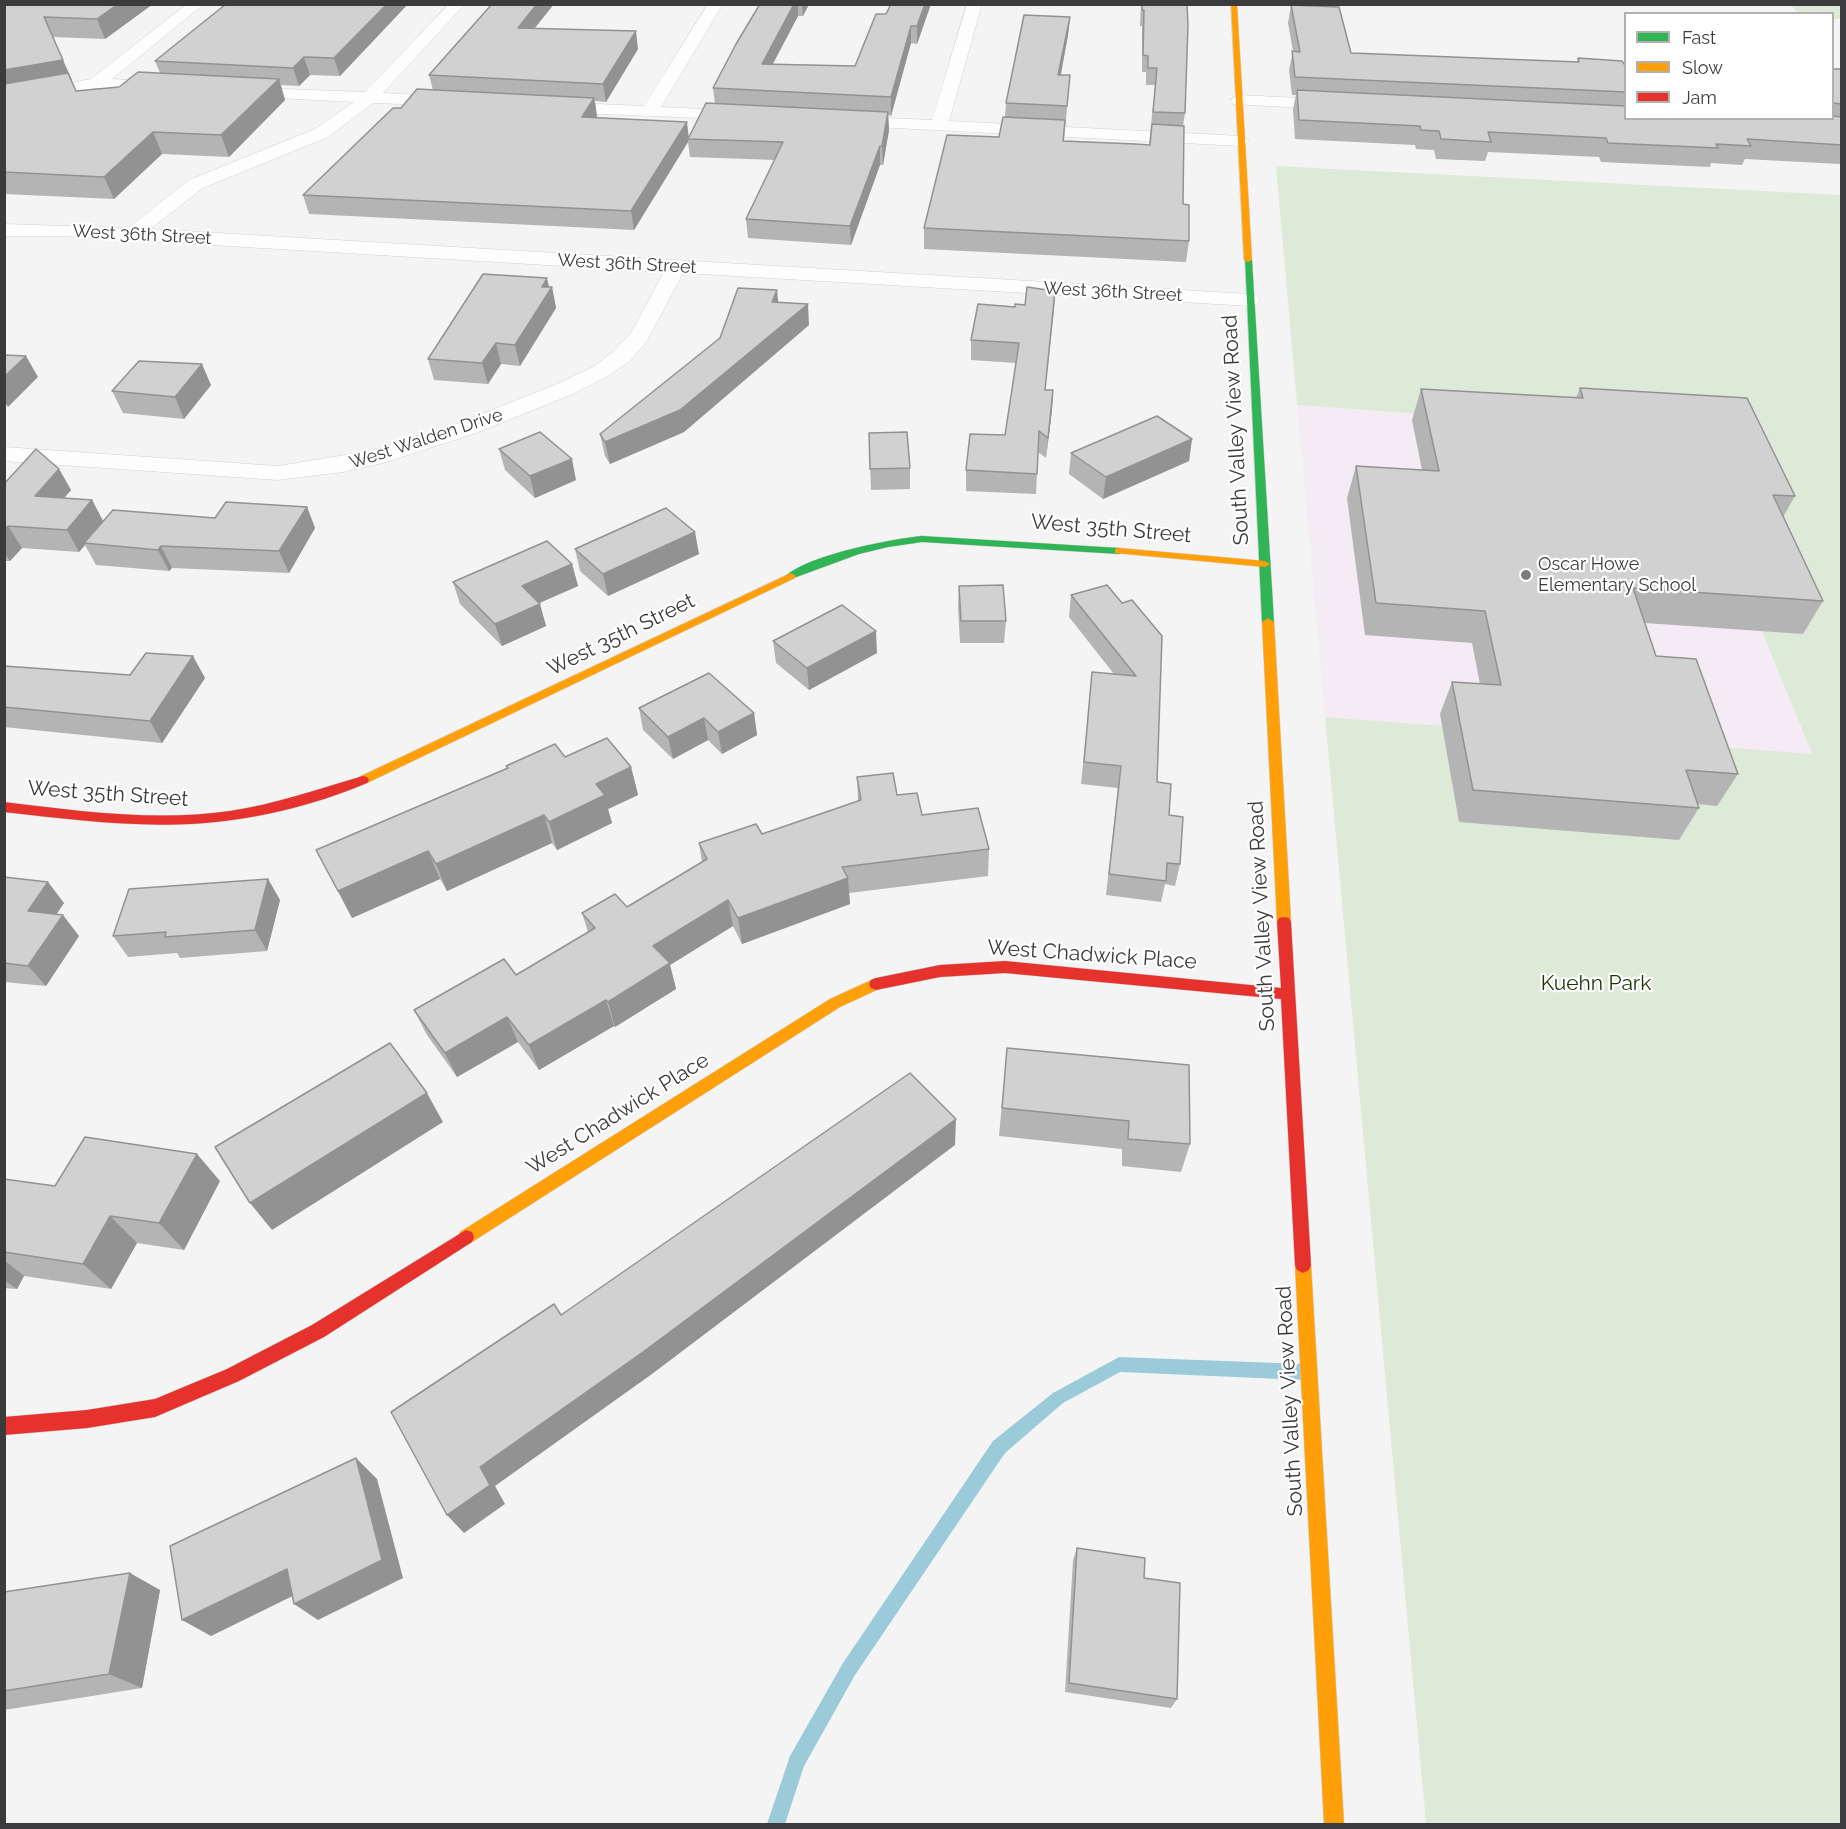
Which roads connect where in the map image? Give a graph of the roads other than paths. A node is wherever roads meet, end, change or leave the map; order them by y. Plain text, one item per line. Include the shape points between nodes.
1 (197, 4) edge
2 (458, 4) edge
3 (716, 4) edge
4 (975, 4) edge
5 (1234, 4) edge
6 (96, 83) junction
7 (179, 88) edge
8 (226, 90) edge
9 (367, 98) junction
10 (4, 100) edge
11 (1239, 100) junction
12 (473, 103) edge
13 (1353, 105) edge
14 (532, 106) edge
15 (650, 111) junction
16 (766, 117) edge
17 (824, 120) edge
18 (939, 126) junction
19 (1241, 141) junction
20 (4, 230) edge
21 (133, 234) junction
22 (676, 267) junction
23 (1250, 300) junction
24 (4, 454) edge
25 (1264, 564) junction
26 (4, 807) edge
27 (1287, 994) junction
28 (4, 1426) edge
29 (1334, 1824) edge

1 - 6 street
2 - 9 street
3 - 15 street
4 - 18 street
5 - 11 street, South Valley View Road
6 - 7 street
6 - 10 street
8 - 9 street
9 - 12 street
9 - 21 street via 336,124 303,142 204,179
11 - 13 street
11 - 19 street, South Valley View Road
14 - 15 street
15 - 16 street
17 - 18 street
18 - 19 street
19 - 23 street, South Valley View Road
20 - 21 street, West 36th Street
21 - 22 street, West 36th Street
22 - 23 street, West 36th Street
22 - 24 street, West Walden Drive via 636,341 603,368 576,384 494,418 358,463 319,471 278,473
23 - 25 street, South Valley View Road
25 - 26 street, West 35th Street via 1060,545 893,541 816,564 358,782 302,801 237,817 195,821 135,820
25 - 27 street, South Valley View Road
27 - 28 street, West Chadwick Place via 1005,967 913,974 876,984 834,1003 318,1331 233,1375 155,1408
27 - 29 street, South Valley View Road

